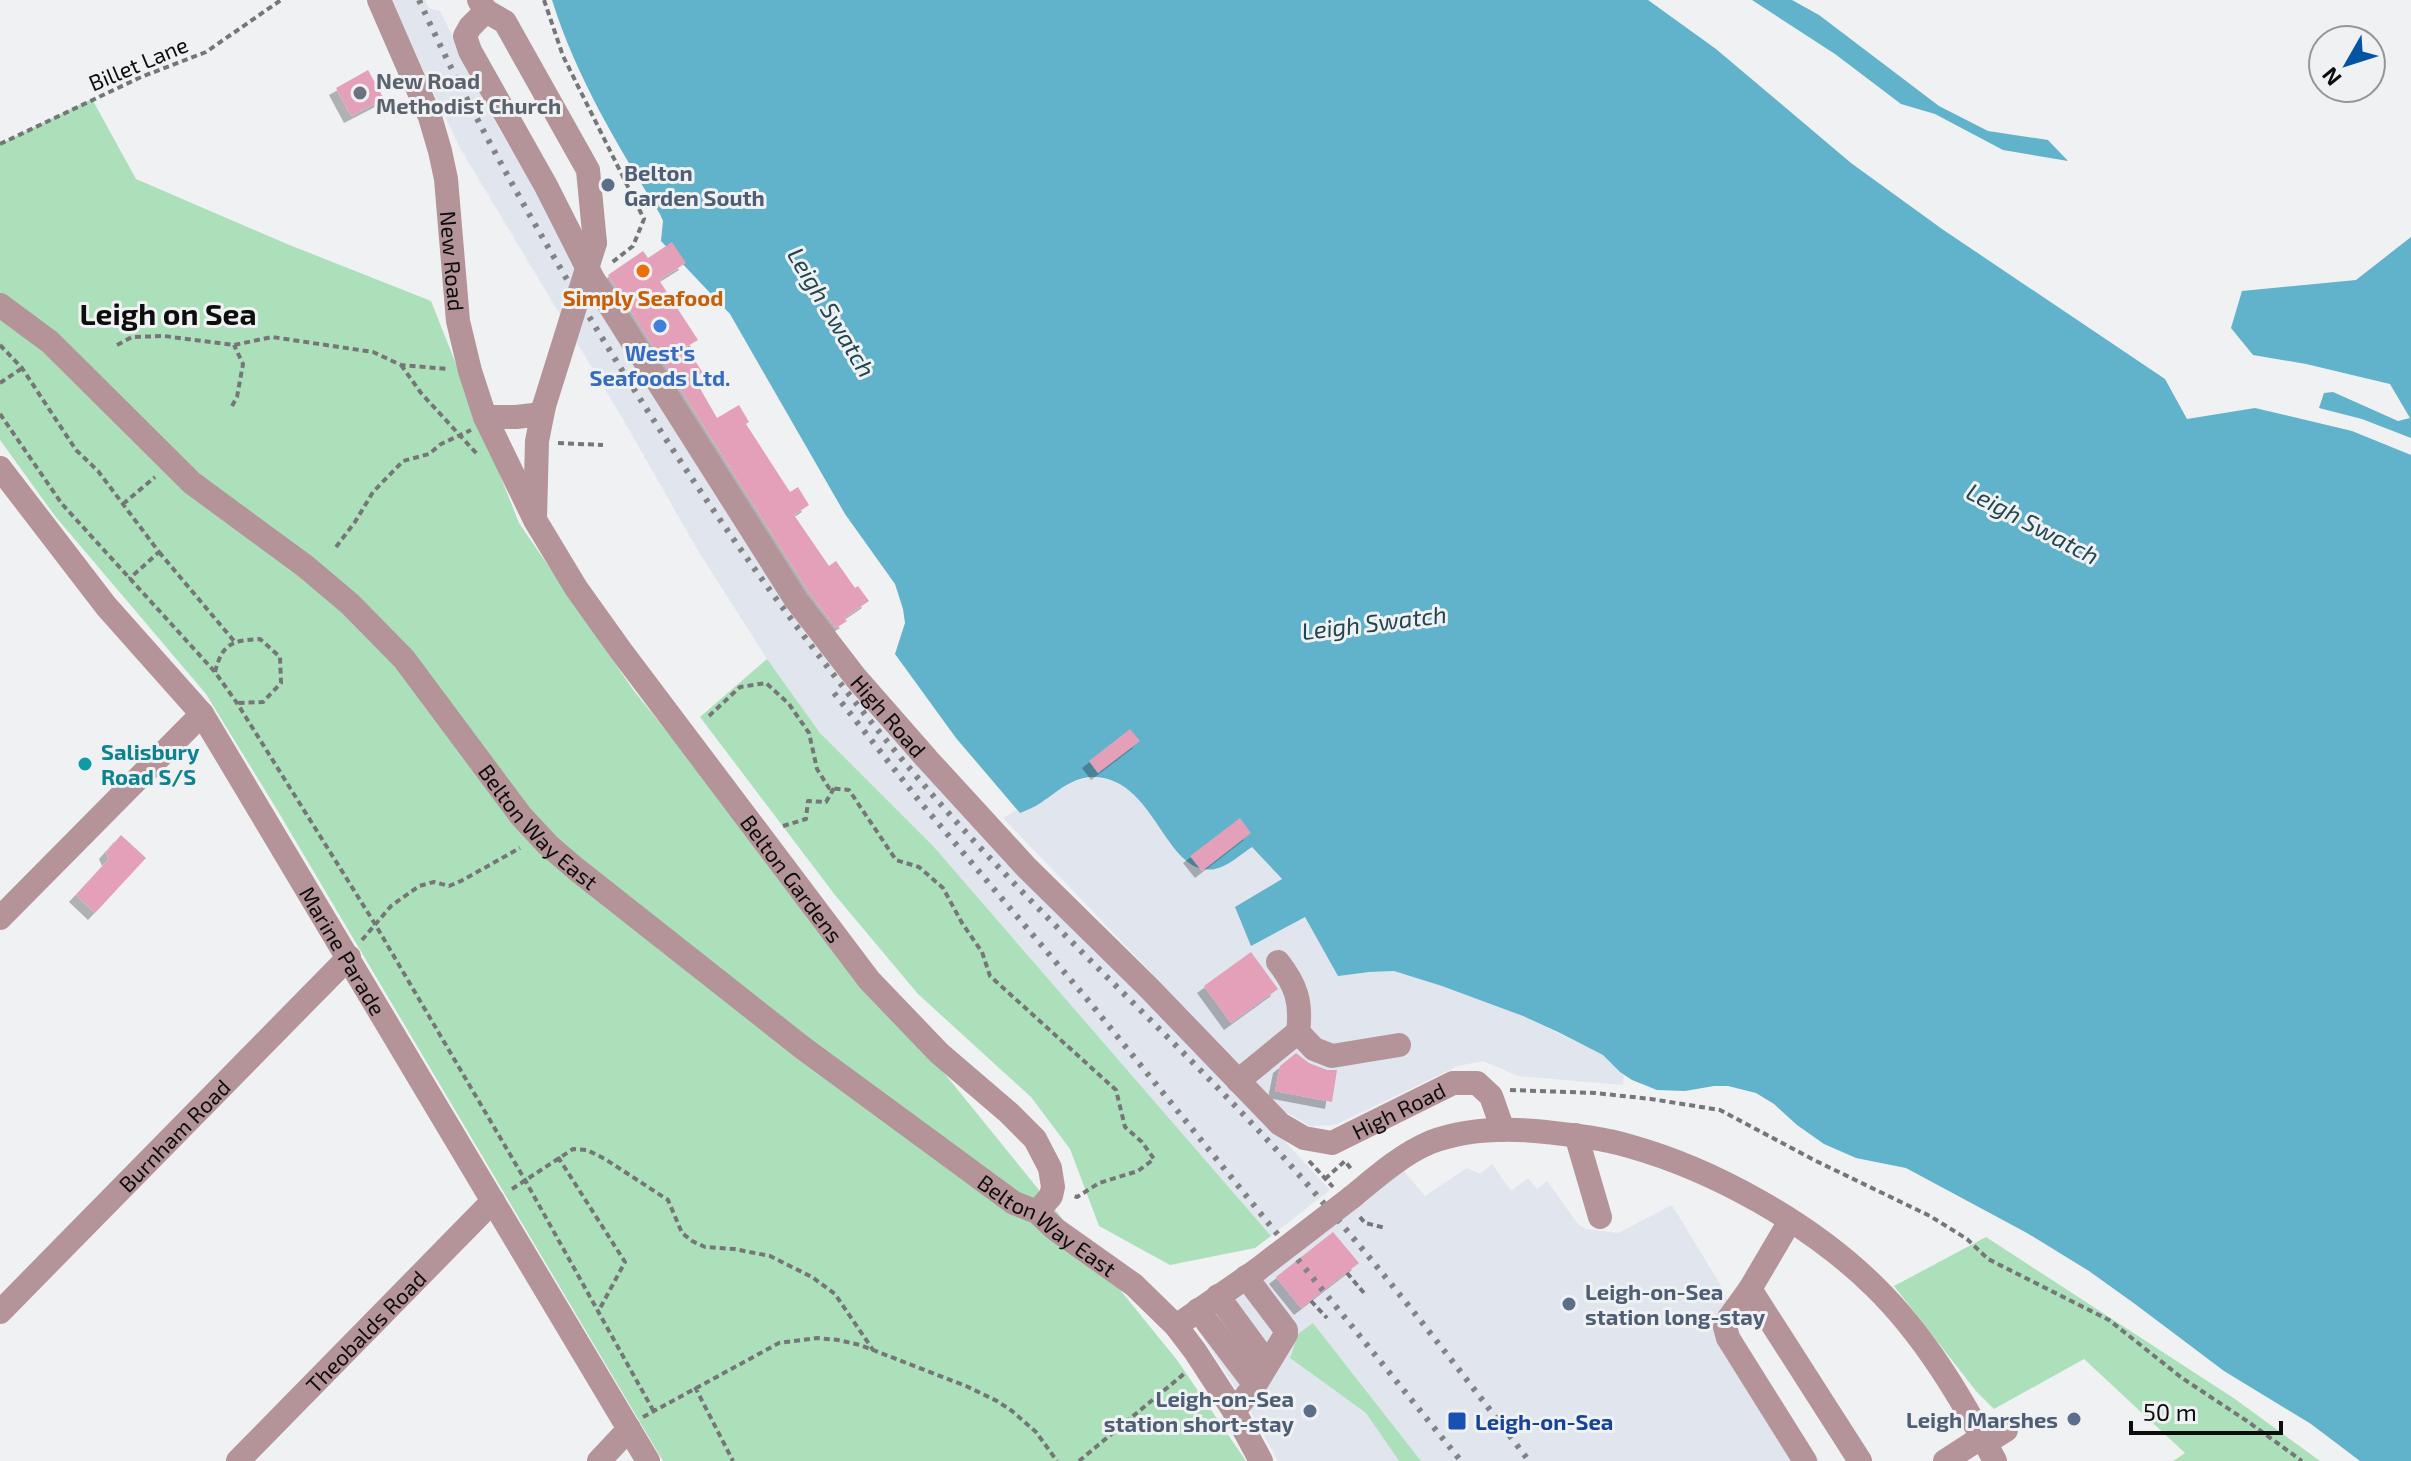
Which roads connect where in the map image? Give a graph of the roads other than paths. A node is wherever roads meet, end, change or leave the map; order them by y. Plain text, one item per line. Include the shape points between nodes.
1 (379, 0) edge
2 (490, 11) edge
3 (0, 305) edge
4 (543, 410) junction
5 (486, 420) junction
6 (0, 468) edge
7 (535, 520) junction
8 (202, 714) junction
9 (0, 918) edge
10 (349, 957) junction
11 (1278, 962) dead end
12 (1298, 1032) junction
13 (1399, 1045) dead end
14 (1238, 1081) junction
15 (1503, 1130) junction
16 (1576, 1135) junction
17 (493, 1201) junction
18 (1037, 1212) junction
19 (1600, 1217) dead end
20 (1790, 1221) junction
21 (1238, 1283) junction
22 (1750, 1289) junction
23 (1198, 1310) junction
24 (0, 1312) edge
25 (1176, 1326) junction
26 (1272, 1356) junction
27 (1255, 1385) junction
28 (1234, 1411) junction
29 (629, 1429) junction
30 (2006, 1430) dead end
31 (1987, 1447) edge
32 (238, 1461) edge
33 (599, 1461) edge
34 (648, 1461) edge
35 (1261, 1461) edge
36 (1805, 1461) edge
37 (1860, 1461) edge
38 (1945, 1461) edge

1 - 5 street, New Road via 440,151 458,321
2 - 4 street, bridge via 526,60 588,170 595,243
2 - 14 street, High Road via 465,36 470,51 600,291 796,600 856,678 1027,868
3 - 18 street, Belton Way East via 50,342 192,483 305,566 361,615 404,659 548,845 815,1058 1014,1203
4 - 5 street
4 - 7 street
5 - 7 street, New Road
6 - 8 street, Marine Parade via 106,606
7 - 18 street, Belton Gardens via 621,651 869,980 939,1053 1035,1139 1053,1187
8 - 9 street
8 - 10 street, Marine Parade
10 - 17 street, Marine Parade
10 - 24 street, Burnham Road
11 - 12 street via 1293,981
12 - 13 street via 1314,1049 1332,1056
12 - 14 street
14 - 15 street, High Road via 1280,1124 1304,1138 1332,1143 1453,1083 1477,1083 1491,1096
15 - 16 street
15 - 21 street, bridge via 1431,1142 1391,1166
16 - 19 street
16 - 20 street via 1669,1158
17 - 29 street, Marine Parade
17 - 32 street, Theobalds Road
18 - 25 street, Belton Way East via 1134,1285
20 - 22 street
20 - 31 street via 1843,1258 1903,1317
21 - 23 street
21 - 26 street
21 - 26 street via 1286,1330
22 - 36 street via 1729,1318 1728,1338
22 - 37 street
23 - 25 street
23 - 27 street
25 - 28 street, Belton Way East
26 - 27 street
27 - 28 street
28 - 35 street, Belton Way East
29 - 33 street
29 - 34 street, Marine Parade
30 - 31 street
31 - 38 street

